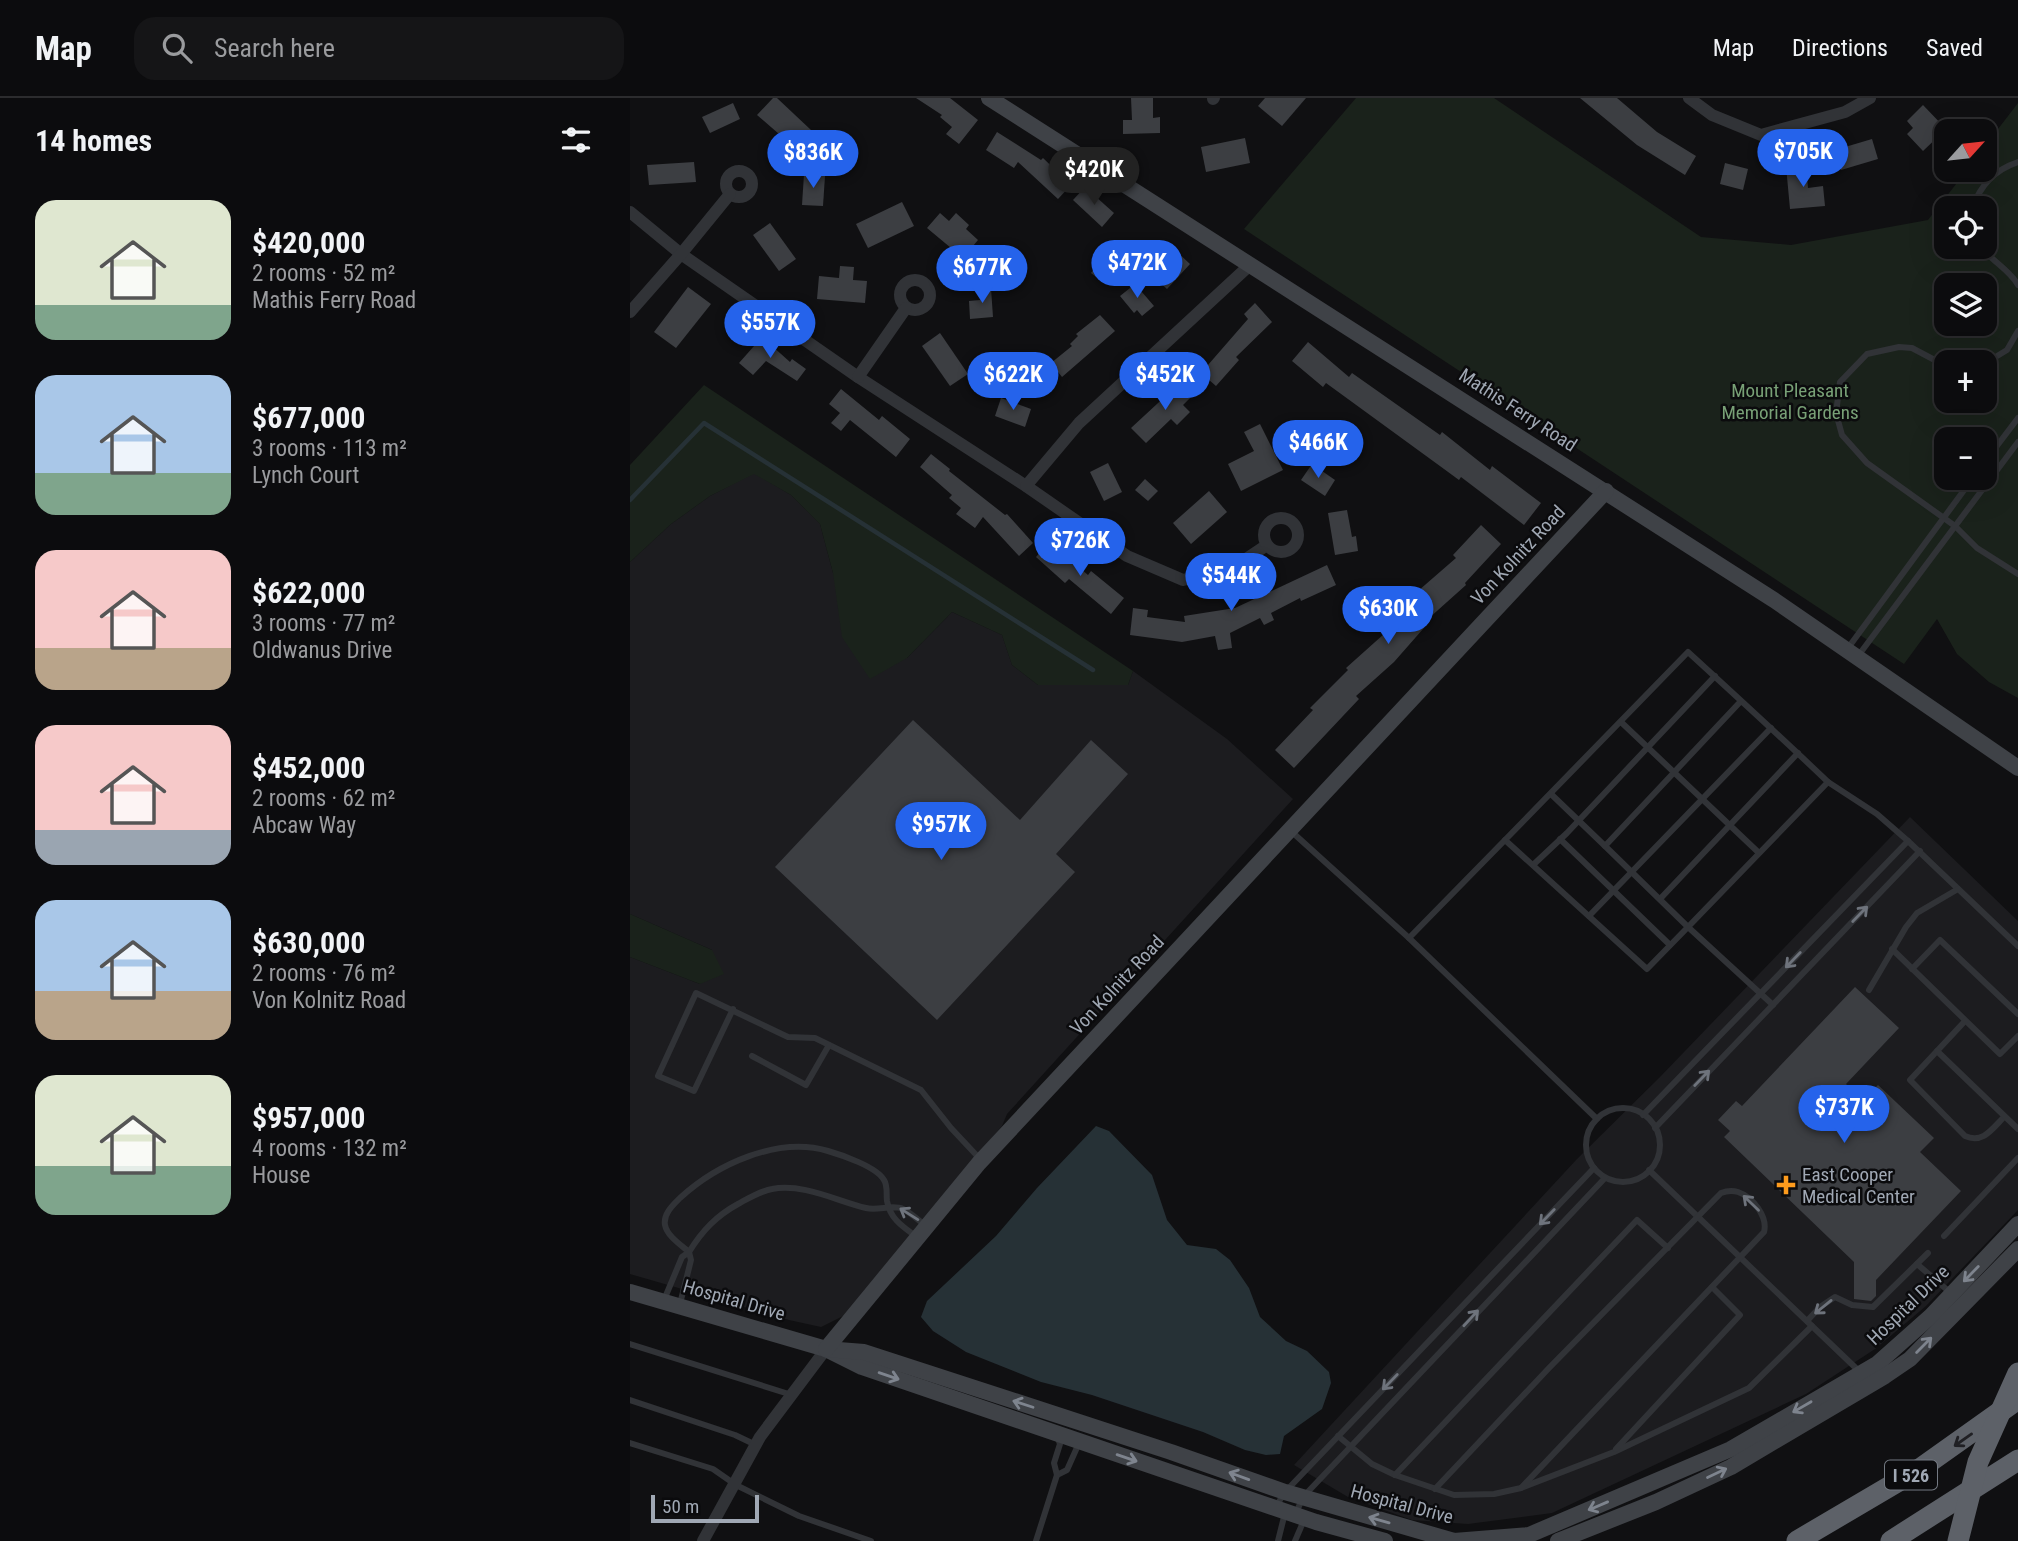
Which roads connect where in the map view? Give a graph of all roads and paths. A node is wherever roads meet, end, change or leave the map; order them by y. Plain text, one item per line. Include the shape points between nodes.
1 (989, 98) edge
2 (1689, 98) edge
3 (1870, 98) edge
4 (2018, 162) edge
5 (730, 194) dead end
6 (1977, 196) edge
7 (630, 212) edge
8 (681, 254) junction
9 (1992, 259) edge
10 (1251, 264) junction
11 (2018, 285) edge
12 (906, 308) dead end
13 (630, 312) edge
14 (2018, 331) edge
15 (1997, 356) edge
16 (1934, 360) edge
17 (858, 377) junction
18 (2018, 418) edge
19 (2018, 442) edge
20 (1997, 446) edge
21 (1026, 486) junction
22 (1964, 490) edge
23 (1606, 491) junction
24 (1943, 518) junction
25 (1955, 526) junction
26 (1267, 545) dead end
27 (2018, 574) edge
28 (1852, 653) junction
29 (1715, 676) junction
30 (1741, 701) junction
31 (1620, 722) junction
32 (1771, 728) junction
33 (1647, 748) junction
34 (1798, 753) junction
35 (2018, 768) edge
36 (1673, 774) junction
37 (1828, 782) junction
38 (1551, 793) junction
39 (1702, 800) junction
40 (1578, 820) junction
41 (1729, 826) junction
42 (1291, 830) junction
43 (1560, 839) junction
44 (1505, 840) junction
45 (1908, 841) junction
46 (1605, 846) junction
47 (1920, 851) junction
48 (1758, 852) junction
49 (1533, 865) junction
50 (1633, 873) junction
51 (1958, 889) junction
52 (1614, 891) junction
53 (1660, 899) junction
54 (1589, 916) junction
55 (1688, 927) junction
56 (1409, 938) junction
57 (1670, 945) junction
58 (2018, 946) edge
59 (1892, 950) junction
60 (1912, 969) junction
61 (1869, 990) dead end
62 (1761, 993) junction
63 (1773, 1005) junction
64 (733, 1009) junction
65 (2018, 1014) edge
66 (1965, 1021) junction
67 (2018, 1036) edge
68 (828, 1045) junction
69 (1937, 1051) junction
70 (752, 1056) dead end
71 (1643, 1115) junction
72 (2004, 1117) junction
73 (1598, 1119) junction
74 (1655, 1128) junction
75 (2018, 1129) edge
76 (2018, 1158) edge
77 (982, 1161) junction
78 (1594, 1168) junction
79 (1648, 1170) junction
80 (1605, 1178) junction
81 (889, 1209) junction
82 (1698, 1217) junction
83 (2018, 1224) edge
84 (923, 1232) junction
85 (1944, 1236) dead end
86 (1668, 1248) junction
87 (2018, 1249) edge
88 (689, 1252) junction
89 (1928, 1253) dead end
90 (1741, 1256) junction
91 (1917, 1265) junction
92 (1712, 1287) junction
93 (630, 1292) edge
94 (1957, 1299) junction
95 (672, 1304) junction
96 (1809, 1324) junction
97 (630, 1344) edge
98 (827, 1349) junction
99 (2018, 1373) edge
100 (1865, 1379) junction
101 (792, 1395) junction
102 (2018, 1399) edge
103 (630, 1400) edge
104 (1056, 1433) junction
105 (1338, 1436) junction
106 (1080, 1442) junction
107 (630, 1443) edge
108 (756, 1446) junction
109 (1351, 1447) junction
110 (1614, 1452) junction
111 (2018, 1460) edge
112 (1057, 1475) junction
113 (1395, 1475) junction
114 (736, 1485) junction
115 (1521, 1488) junction
116 (1435, 1489) junction
117 (1285, 1492) junction
118 (1303, 1497) junction
119 (1290, 1513) junction
120 (703, 1541) edge
121 (872, 1541) edge
122 (1036, 1541) edge
123 (1278, 1541) edge
124 (1295, 1541) edge
125 (1385, 1541) edge
126 (1558, 1541) edge
127 (1797, 1541) edge
128 (1891, 1541) edge
129 (1958, 1541) edge

1 - 10 street, Mathis Ferry Road
2 - 3 street via 1712,115 1761,135 1845,112
4 - 6 lane via 1991,175
5 - 8 street
7 - 8 street
8 - 13 street
8 - 17 street
9 - 11 lane
10 - 21 street via 1079,423
10 - 23 street, Mathis Ferry Road
12 - 17 street
14 - 15 lane via 2007,350
16 - 24 lane via 1912,348 1867,354 1840,382 1836,413 1842,435 1867,463
17 - 21 street
18 - 20 lane
19 - 25 lane
21 - 26 street via 1127,556 1183,580 1234,567
22 - 24 lane
23 - 28 street, Mathis Ferry Road
23 - 42 street, Von Kolnitz Road
24 - 25 lane
24 - 28 lane
25 - 27 lane via 1977,548
25 - 28 lane
28 - 35 street, Mathis Ferry Road
29 - 30 lane
29 - 31 lane via 1688,652
29 - 33 lane
30 - 32 lane
30 - 36 lane
31 - 33 lane
31 - 38 lane
32 - 34 lane
32 - 39 lane
33 - 36 lane
33 - 40 lane
34 - 37 lane
34 - 41 lane
36 - 39 lane
36 - 46 lane
37 - 45 lane
37 - 48 lane
38 - 40 lane
38 - 44 lane
39 - 41 lane
39 - 50 lane
40 - 43 lane
40 - 46 lane
41 - 48 lane
41 - 53 lane
42 - 56 lane
42 - 77 street, Von Kolnitz Road
43 - 49 lane
43 - 52 lane
44 - 49 lane
44 - 56 lane
45 - 47 lane
45 -> 62 lane
46 - 50 lane
47 - 51 lane
63 -> 47 lane
48 - 55 lane
49 - 54 lane
50 - 52 lane
50 - 53 lane
51 - 58 lane
51 - 59 lane via 1917,914
52 - 54 lane
52 - 57 lane
53 - 55 lane
54 - 57 lane via 1647,969
55 - 57 lane
55 - 62 lane
56 - 73 lane
59 - 60 lane
59 - 61 lane
60 - 65 lane via 1940,940
60 - 66 lane
62 - 63 lane
62 - 71 lane
74 -> 63 lane
64 - 64 lane via 694,1091 658,1076 696,993
64 - 68 lane via 788,1037 815,1038
66 - 67 lane via 2000,1054
66 - 69 lane
68 - 70 lane via 806,1084
68 - 77 lane via 921,1090
69 - 72 lane
69 - 72 lane via 1910,1080 1965,1136 1973,1140 1985,1137
71 - 73 lane via 1625,1108
71 - 74 lane
72 - 75 lane
73 - 78 lane via 1586,1139
74 - 79 lane via 1659,1153
76 - 85 lane
77 - 84 street, Von Kolnitz Road
78 - 80 lane
78 -> 105 lane
79 - 80 lane via 1630,1181
79 - 82 lane
109 -> 80 lane
81 - 84 lane via 897,1223
84 -> 81 lane via 902,1208
81 - 88 lane via 870,1210 816,1193 773,1189 719,1216
81 - 88 lane via 884,1179 862,1163 826,1150 800,1147 757,1153 708,1176 671,1207 664,1220 666,1229
82 - 86 lane
82 - 90 lane
90 -> 82 lane via 1767,1223 1739,1192 1721,1193
83 -> 94 street, Hospital Drive
84 - 98 street, Von Kolnitz Road
86 - 113 lane via 1637,1220
86 - 116 lane
87 - 94 street, Hospital Drive
88 - 95 lane via 691,1260
88 - 95 lane via 682,1257
89 - 91 lane
90 - 92 lane
90 - 96 lane
91 - 94 lane
91 -> 96 lane via 1873,1307 1835,1297
92 - 110 lane via 1740,1315
92 - 115 lane
93 - 95 street, Hospital Drive
94 - 100 street, Hospital Drive
95 - 98 street, Hospital Drive
96 - 100 lane
96 - 110 lane via 1749,1388
97 - 101 lane
98 - 101 street, Von Kolnitz Road
98 -> 104 street, Hospital Drive via 862,1367
117 -> 98 street, Hospital Drive via 864,1352
99 - 129 highway, bridge via 1978,1462
100 -> 118 street, Hospital Drive via 1731,1449 1529,1535 1454,1541
126 -> 100 street, Hospital Drive via 1731,1467
101 - 108 street, Von Kolnitz Road
102 -> 127 highway, I 526 via 1921,1468
103 - 108 lane
104 - 106 street, Hospital Drive
104 - 112 lane via 1060,1444
105 - 109 lane
105 - 117 lane
106 - 112 lane via 1067,1470
106 -> 119 street, Hospital Drive
107 - 114 lane via 713,1469
108 - 114 street, Von Kolnitz Road
109 - 113 lane
109 - 118 lane
110 - 115 lane
111 - 128 highway, I 526
112 - 122 lane
113 - 116 lane
114 - 120 street, Von Kolnitz Road
114 - 121 lane via 799,1516
115 - 116 lane via 1454,1495
117 - 118 street, Hospital Drive
117 - 119 lane
118 - 119 lane
119 - 123 lane
119 - 124 lane
119 - 125 street, Hospital Drive

